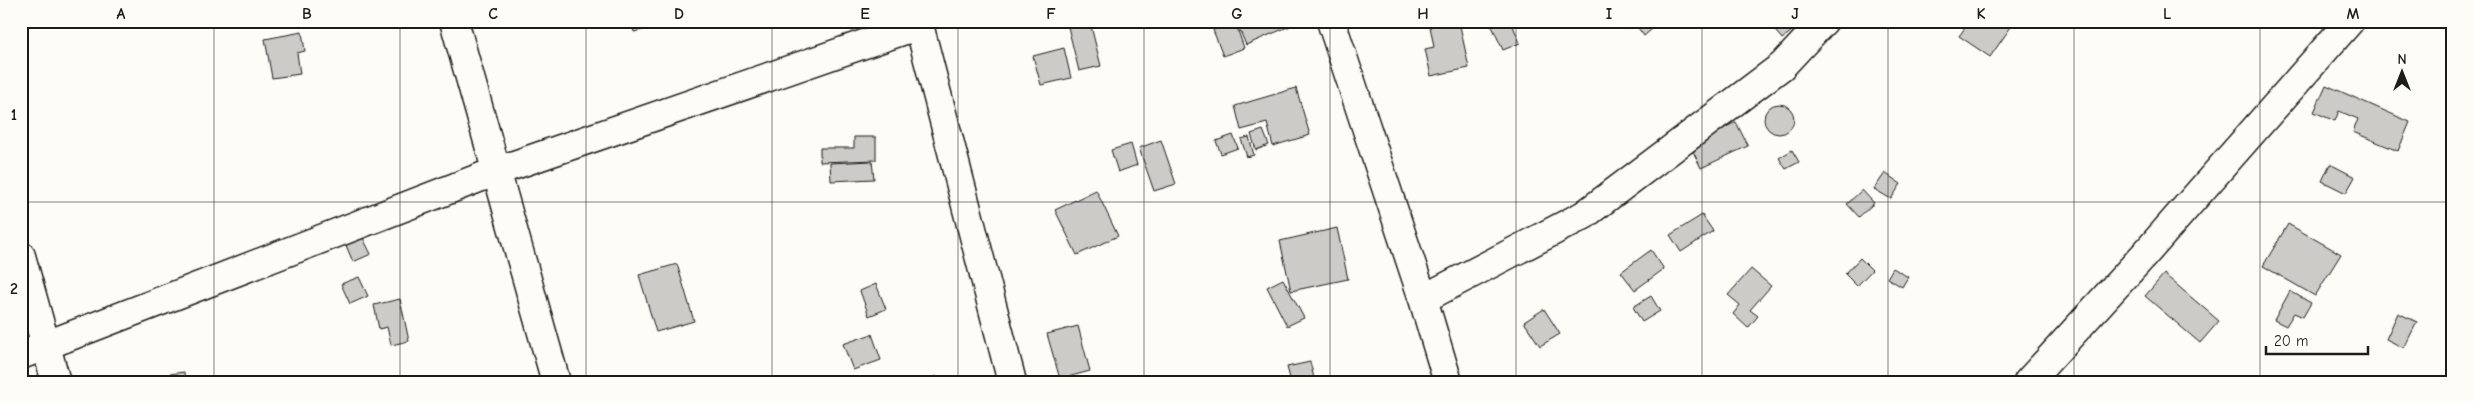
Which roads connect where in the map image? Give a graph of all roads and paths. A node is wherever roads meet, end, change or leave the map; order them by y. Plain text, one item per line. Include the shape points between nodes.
1 (454, 21) edge
2 (1330, 21) edge
3 (1824, 21) edge
4 (2350, 21) edge
5 (918, 23) edge
6 (497, 171) junction
7 (21, 256) edge
8 (1423, 299) junction
9 (34, 350) edge
10 (56, 382) edge
11 (556, 382) edge
12 (1012, 382) edge
13 (1448, 382) edge
14 (2028, 382) edge

1 - 6 street
2 - 8 street
3 - 8 street via 1782,66 1584,215
4 - 14 street
5 - 6 street
5 - 12 street
6 - 9 street
6 - 11 street
7 - 9 street
8 - 13 street
9 - 10 street

